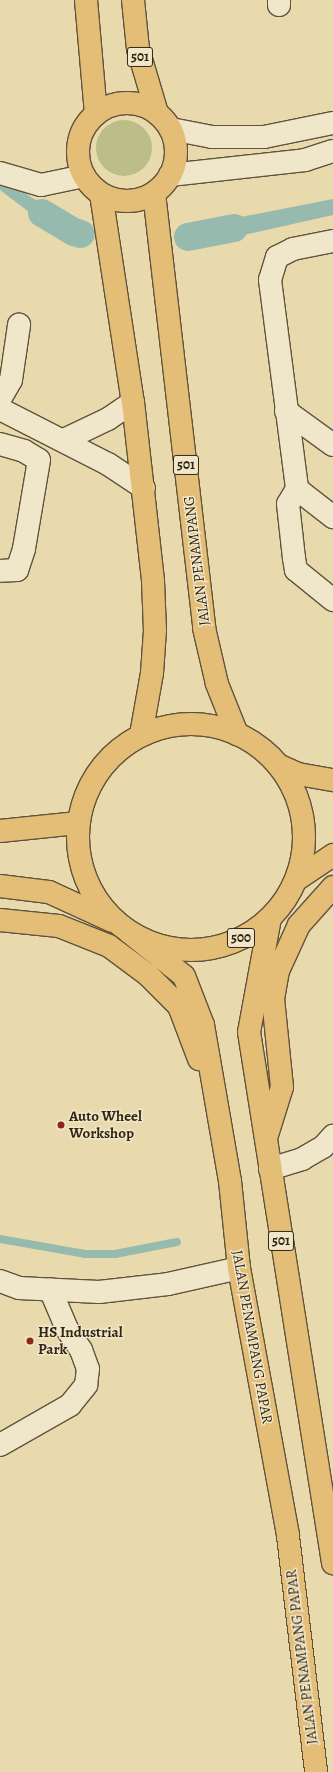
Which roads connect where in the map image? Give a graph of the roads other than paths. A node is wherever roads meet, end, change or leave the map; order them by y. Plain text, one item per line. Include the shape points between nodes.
1 (86, 0) edge
2 (133, 0) edge
3 (157, 113) junction
4 (96, 114) junction
5 (333, 123) edge
6 (171, 130) junction
7 (333, 151) edge
8 (0, 174) edge
9 (84, 176) junction
10 (170, 176) junction
11 (154, 193) junction
12 (101, 194) junction
13 (333, 241) edge
14 (19, 325) dead end
15 (0, 400) edge
16 (133, 402) junction
17 (0, 409) edge
18 (286, 411) junction
19 (57, 437) junction
20 (0, 444) edge
21 (333, 445) edge
22 (39, 460) junction
23 (144, 488) junction
24 (297, 489) junction
25 (333, 517) edge
26 (0, 571) edge
27 (333, 600) edge
28 (237, 734) junction
29 (141, 735) junction
30 (278, 765) junction
31 (333, 780) edge
32 (78, 822) junction
33 (0, 831) edge
34 (333, 855) edge
35 (296, 880) junction
36 (0, 886) edge
37 (333, 887) edge
38 (270, 918) junction
39 (0, 920) edge
40 (123, 927) junction
41 (217, 1113) junction
42 (333, 1136) edge
43 (266, 1140) junction
44 (270, 1169) junction
45 (239, 1268) junction
46 (0, 1281) edge
47 (50, 1290) junction
48 (0, 1445) edge
49 (333, 1564) edge
50 (316, 1772) edge

1 - 4 main road
2 - 3 main road, 501 via 138,49
3 - 4 main road via 142,105 126,103 110,106
3 - 6 main road
4 - 9 main road via 80,136 79,163
5 - 6 street via 264,137 212,136
6 - 10 main road via 176,150
7 - 10 street via 305,160
8 - 9 street via 41,185
9 - 12 main road
10 - 11 main road
11 - 12 main road via 128,201
11 - 28 main road, JALAN PENAMPANG / 501 via 204,628 217,684
12 - 16 main road
13 - 18 street via 293,249 277,257 270,280
14 - 15 street via 11,380
16 - 19 street via 108,420
16 - 23 main road
17 - 19 street
18 - 21 street
18 - 24 street
19 - 22 street
19 - 23 street via 121,471
20 - 22 street
22 - 26 street via 18,570
23 - 29 main road via 155,630 152,673
24 - 25 street
24 - 27 street via 288,504 296,570
28 - 29 main road, 500 via 206,725 173,725
28 - 30 main road, 500 via 260,747
29 - 32 main road, 500 via 110,757 89,787
30 - 31 main road, 500 via 298,774
30 - 35 main road, 500 via 295,791 304,820 304,851
32 - 33 main road
32 - 40 main road, 500 via 80,860 93,894
34 - 35 main road, 500
35 - 38 main road, 500 via 285,900
36 - 40 main road, 500 via 49,892
37 - 43 main road via 299,925 278,971 273,999 282,1087
38 - 40 main road, 500 via 239,940 203,950 164,947
38 - 43 main road, 501 via 249,1032
39 - 41 main road via 59,926 109,946 148,975 179,1006
40 - 41 main road, JALAN PENAMPANG PAPAR via 184,976 204,1025
41 - 45 main road, JALAN PENAMPANG PAPAR via 230,1181
42 - 44 street via 323,1147 302,1159
43 - 44 main road, 501
44 - 49 main road, 501
45 - 47 street via 168,1284 99,1292
45 - 50 main road, JALAN PENAMPANG PAPAR via 288,1536
46 - 47 street via 19,1288
47 - 48 street via 81,1350 88,1369 86,1385 70,1405

